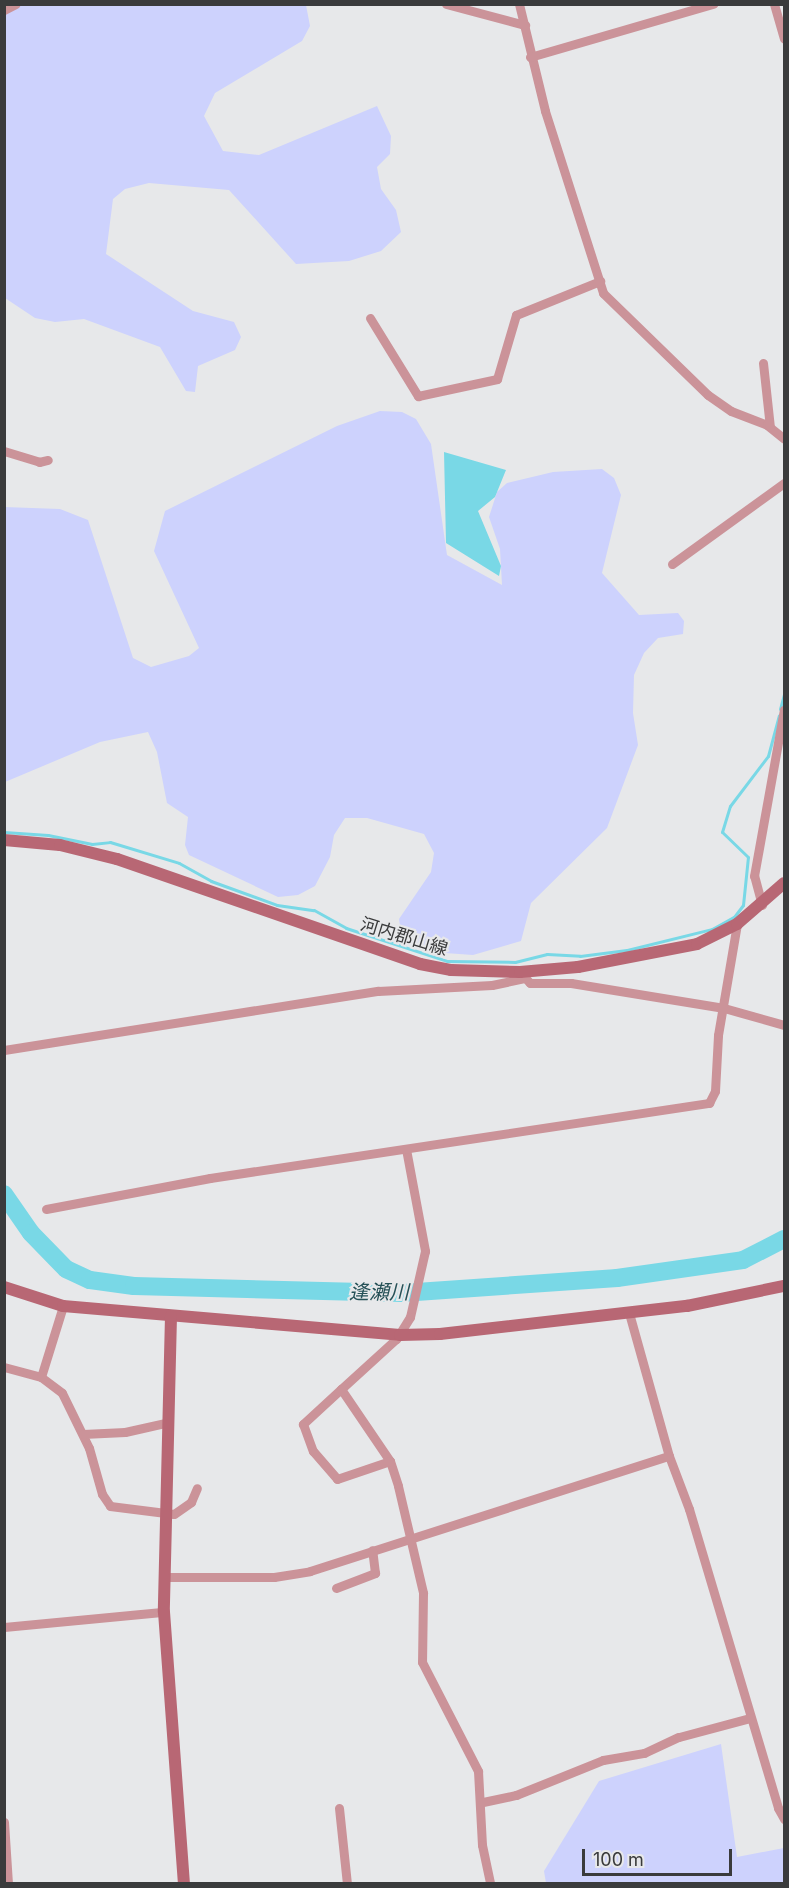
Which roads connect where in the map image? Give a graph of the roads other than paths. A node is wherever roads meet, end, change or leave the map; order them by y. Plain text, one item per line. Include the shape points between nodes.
1 (16, 4) edge
2 (446, 4) edge
3 (519, 4) edge
4 (713, 4) edge
5 (774, 4) edge
6 (4, 10) edge
7 (525, 25) junction
8 (784, 39) edge
9 (530, 57) junction
10 (600, 281) junction
11 (370, 318) dead end
12 (763, 363) dead end
13 (770, 427) junction
14 (784, 439) edge
15 (4, 451) edge
16 (48, 460) dead end
17 (784, 483) edge
18 (672, 564) dead end
19 (784, 710) edge
20 (4, 840) edge
21 (784, 883) edge
22 (762, 905) junction
23 (738, 924) junction
24 (522, 975) junction
25 (724, 1008) junction
26 (784, 1025) edge
27 (4, 1050) edge
28 (406, 1149) junction
29 (46, 1209) dead end
30 (784, 1286) edge
31 (4, 1287) edge
32 (63, 1306) junction
33 (629, 1313) junction
34 (171, 1316) junction
35 (400, 1335) junction
36 (4, 1367) edge
37 (41, 1377) junction
38 (341, 1389) junction
39 (169, 1422) junction
40 (83, 1434) junction
41 (669, 1456) junction
42 (390, 1461) junction
43 (197, 1488) dead end
44 (167, 1514) junction
45 (412, 1539) junction
46 (372, 1550) junction
47 (166, 1577) junction
48 (336, 1588) dead end
49 (164, 1612) junction
50 (4, 1627) edge
51 (750, 1719) junction
52 (483, 1802) junction
53 (339, 1808) dead end
54 (784, 1819) edge
55 (4, 1822) edge
56 (8, 1884) edge
57 (184, 1884) edge
58 (347, 1884) edge
59 (489, 1884) edge

1 - 6 street
2 - 7 street
3 - 7 street
4 - 9 street
5 - 8 street
7 - 9 street
9 - 10 street
10 - 11 street via 516,315 497,379 418,396
10 - 13 street via 611,303 708,395 731,411
12 - 13 street
13 - 14 street
15 - 16 street via 39,462
17 - 18 street
19 - 22 street via 754,876
20 - 24 street, 河内郡山線 via 60,845 117,859 420,964
21 - 22 street, 河内郡山線
22 - 23 street, 河内郡山線
23 - 24 street, 河内郡山線 via 697,944 640,958
23 - 25 street
24 - 25 street via 530,983 571,983
24 - 27 street via 492,985 378,991
25 - 26 street
25 - 28 street via 715,1092 709,1103
28 - 29 street via 119,1193
28 - 35 street via 425,1251 410,1317
30 - 33 street
31 - 32 street
32 - 34 street
32 - 37 street
33 - 35 street
33 - 41 street
34 - 35 street
34 - 39 street
35 - 38 street
36 - 37 street
37 - 40 street via 62,1393
38 - 42 street
38 - 42 street via 303,1425 313,1451 337,1479
39 - 40 street via 125,1432
39 - 44 street
40 - 44 street via 106,1502
41 - 45 street
41 - 51 street via 689,1509
42 - 45 street
43 - 44 street via 191,1502
44 - 47 street
45 - 46 street
45 - 52 street via 423,1593 422,1662 474,1759
46 - 47 street via 291,1575
46 - 48 street via 375,1574
47 - 49 street
49 - 50 street
49 - 57 street
51 - 52 street via 679,1737 644,1753 603,1760 516,1795
51 - 54 street
52 - 59 street via 482,1837
53 - 58 street
55 - 56 street

